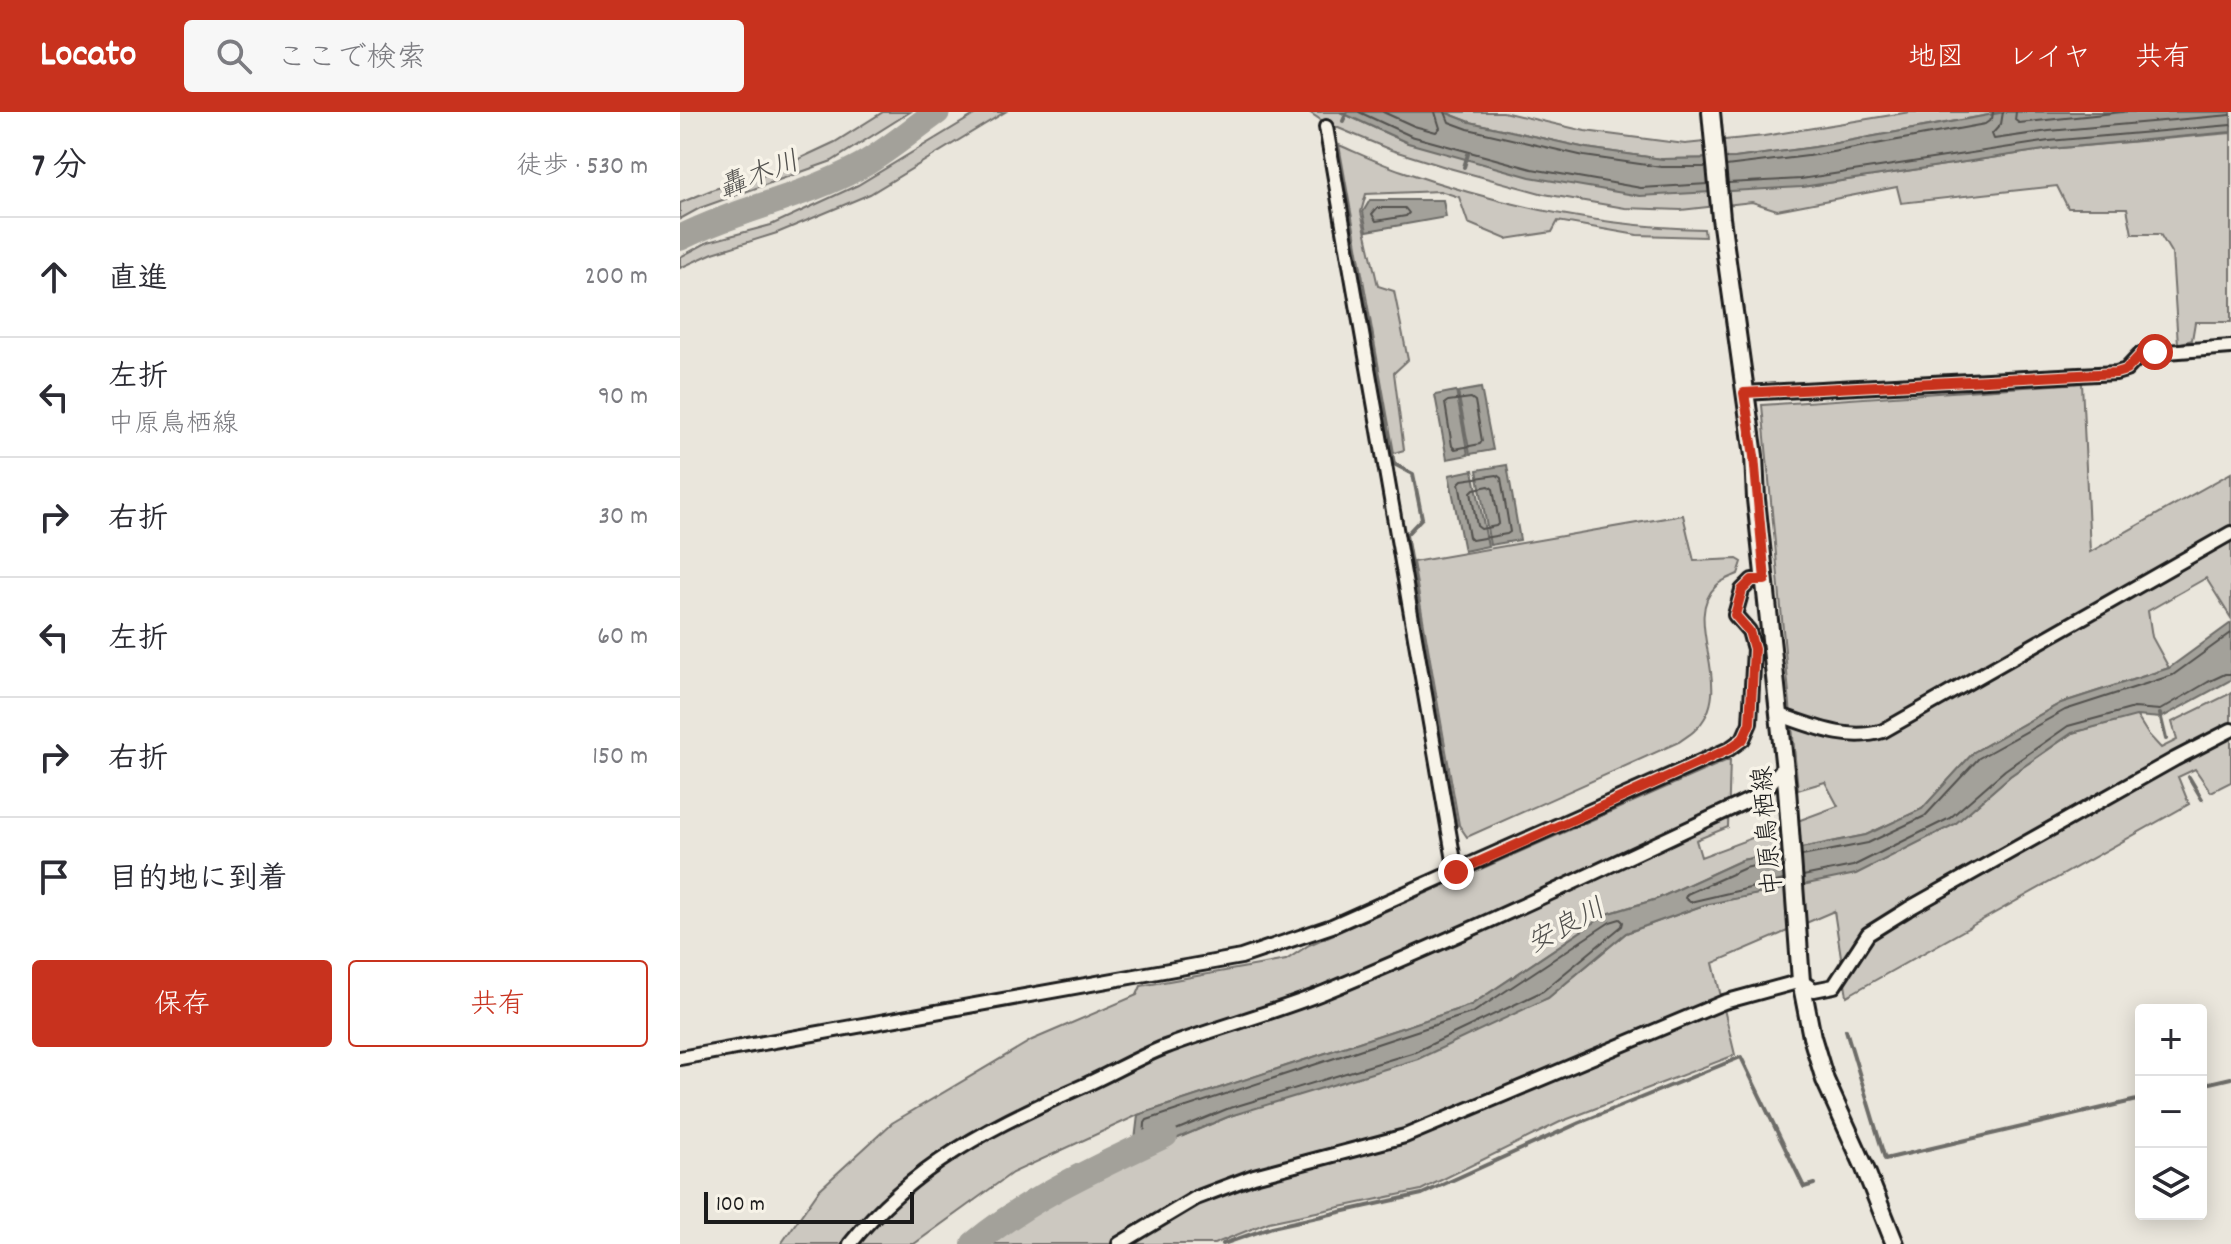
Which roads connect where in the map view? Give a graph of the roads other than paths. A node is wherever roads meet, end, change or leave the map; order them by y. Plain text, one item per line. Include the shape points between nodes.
1 (1711, 112) edge
2 (1326, 127) dead end
3 (2231, 347) edge
4 (1744, 393) junction
5 (2231, 533) edge
6 (1765, 580) junction
7 (1780, 715) junction
8 (2231, 730) edge
9 (1785, 765) junction
10 (1456, 872) junction
11 (1801, 973) junction
12 (680, 1058) edge
13 (850, 1244) edge
14 (1119, 1244) edge
15 (1895, 1244) edge

1 - 4 main road, 中原鳥栖線
2 - 10 street
3 - 4 street via 2141,354 2116,373
4 - 6 main road, 中原鳥栖線
5 - 7 street via 1883,731 1844,735
6 - 7 main road, 中原鳥栖線
6 - 10 street via 1752,580 1742,590 1735,615 1749,631 1754,649 1750,723 1743,739
7 - 9 main road, 中原鳥栖線
8 - 11 street via 1868,934 1834,986 1814,990
9 - 11 main road, 中原鳥栖線
9 - 13 street via 1762,794 1456,936 1323,993 1163,1048 1010,1118 911,1182
10 - 12 street via 1332,926 1241,957
11 - 14 street via 1405,1136 1254,1176 1196,1198
11 - 15 main road, 中原鳥栖線 via 1825,1080

